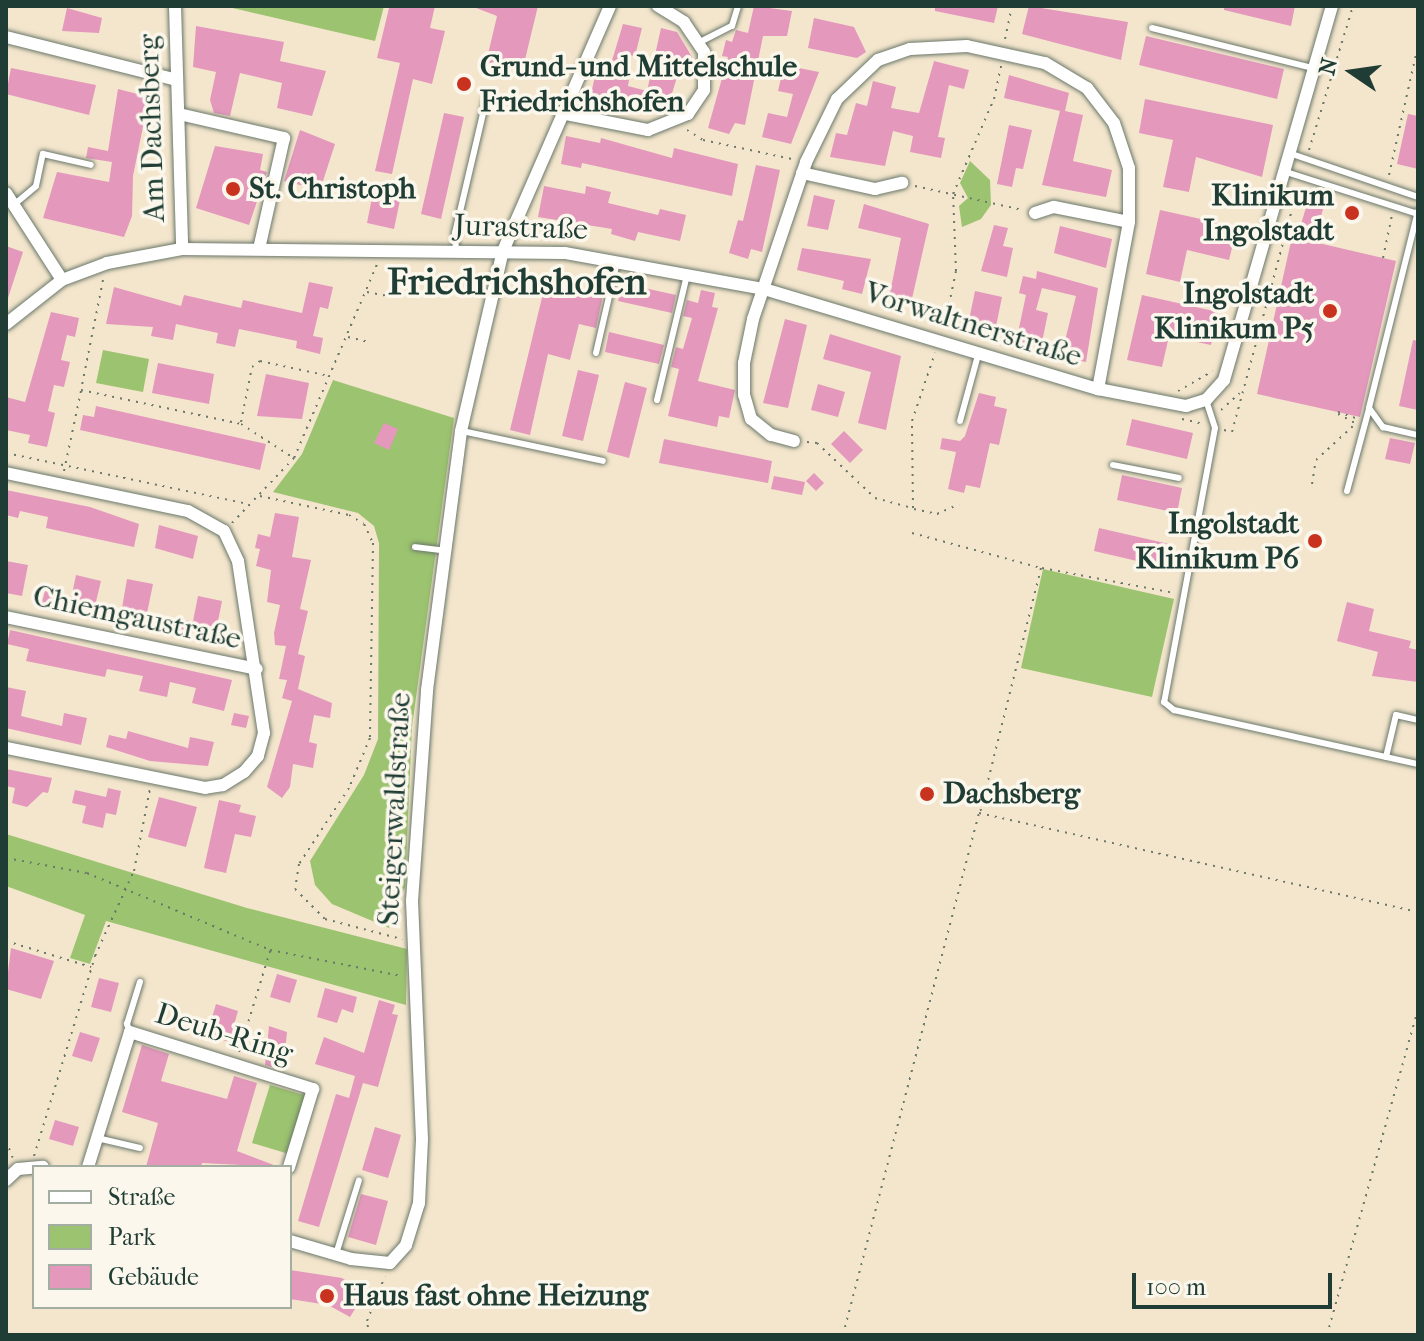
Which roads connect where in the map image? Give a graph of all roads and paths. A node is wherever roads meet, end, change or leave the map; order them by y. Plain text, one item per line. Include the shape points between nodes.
1 (175, 6) edge
2 (622, 6) edge
3 (658, 6) edge
4 (738, 6) edge
5 (1012, 6) edge
6 (1332, 6) edge
7 (1353, 6) edge
8 (608, 12) edge
9 (1152, 28) dead end
10 (6, 37) edge
11 (700, 42) junction
12 (1418, 45) edge
13 (1003, 51) junction
14 (1312, 68) junction
15 (177, 80) junction
16 (487, 97) dead end
17 (561, 113) junction
18 (179, 114) junction
19 (677, 121) junction
20 (1288, 153) junction
21 (1306, 159) junction
22 (91, 165) dead end
23 (804, 168) junction
24 (1283, 171) junction
25 (1301, 177) junction
26 (1388, 180) dead end
27 (902, 183) joint
28 (6, 193) edge
29 (953, 194) junction
30 (1418, 197) edge
31 (11, 207) edge
32 (1035, 213) joint
33 (1418, 213) edge
34 (1129, 222) junction
35 (182, 249) junction
36 (259, 249) junction
37 (382, 251) junction
38 (456, 251) junction
39 (503, 251) junction
40 (618, 259) junction
41 (107, 263) junction
42 (1406, 264) junction
43 (1418, 267) edge
44 (688, 272) junction
45 (62, 280) junction
46 (764, 289) junction
47 (366, 292) junction
48 (388, 296) dead end
49 (6, 324) edge
50 (347, 337) junction
51 (368, 342) dead end
52 (939, 343) junction
53 (596, 353) dead end
54 (978, 355) junction
55 (1219, 363) dead end
56 (330, 376) junction
57 (1098, 389) junction
58 (81, 390) junction
59 (1241, 393) dead end
60 (1168, 399) junction
61 (657, 400) dead end
62 (1206, 400) junction
63 (1369, 408) junction
64 (960, 421) dead end
65 (1356, 423) junction
66 (1375, 423) junction
67 (241, 424) junction
68 (1365, 425) junction
69 (461, 431) junction
70 (1418, 435) edge
71 (794, 441) joint
72 (6, 453) edge
73 (294, 458) junction
74 (603, 461) dead end
75 (1113, 465) dead end
76 (65, 466) junction
77 (6, 473) edge
78 (1179, 478) dead end
79 (1312, 484) dead end
80 (61, 485) junction
81 (1347, 491) dead end
82 (260, 496) junction
83 (959, 504) dead end
84 (250, 505) junction
85 (913, 508) junction
86 (224, 531) junction
87 (912, 533) dead end
88 (415, 547) dead end
89 (446, 551) junction
90 (1041, 568) junction
91 (1180, 594) junction
92 (6, 617) edge
93 (257, 669) junction
94 (1418, 720) edge
95 (6, 748) edge
96 (1386, 757) junction
97 (1418, 764) edge
98 (152, 780) junction
99 (979, 813) junction
100 (6, 858) edge
101 (127, 888) junction
102 (1418, 912) edge
103 (6, 941) edge
104 (413, 942) junction
105 (270, 950) junction
106 (92, 967) junction
107 (414, 977) junction
108 (140, 982) dead end
109 (1418, 1010) edge
110 (130, 1032) junction
111 (235, 1064) junction
112 (97, 1138) junction
113 (6, 1141) edge
114 (140, 1148) dead end
115 (37, 1165) edge
116 (89, 1165) edge
117 (290, 1165) edge
118 (32, 1167) edge
119 (18, 1169) junction
120 (6, 1180) edge
121 (359, 1180) dead end
122 (292, 1242) edge
123 (336, 1254) junction
124 (390, 1263) junction
125 (371, 1335) edge
126 (843, 1335) edge
127 (1327, 1335) edge

1 - 15 street, Am Dachsberg
2 - 8 street
3 - 11 street via 684,22
4 - 11 lane via 732,26
5 - 13 path
6 - 14 street
7 - 21 path
8 - 17 street, Steigerwaldstraße
9 - 14 lane
10 - 15 street
11 - 19 street via 707,62 704,90
12 - 26 path
13 - 23 street via 940,45 878,60 837,99
13 - 29 path via 994,99
13 - 34 street via 1067,74 1102,104 1129,168
14 - 20 street
15 - 18 street, Am Dachsberg
16 - 38 lane via 455,233
17 - 19 street via 634,130
17 - 39 street, Steigerwaldstraße
18 - 35 street, Am Dachsberg
18 - 36 street via 284,138
19 - 23 path via 703,140
20 - 21 lane
20 - 24 street
21 - 30 lane
22 - 31 lane via 43,154 36,186
23 - 27 street via 875,189
23 - 46 street
24 - 25 lane
24 - 62 street via 1224,380
25 - 33 lane
25 - 59 path
27 - 29 path
28 - 31 street
29 - 32 path
29 - 52 path via 956,271
31 - 45 street
32 - 34 street via 1054,207
33 - 42 lane
34 - 57 street
35 - 36 street, Jurastraße
35 - 41 street, Jurastraße
36 - 37 street, Jurastraße
37 - 38 street, Jurastraße
37 - 47 path
38 - 39 street, Jurastraße
39 - 40 street, Jurastraße
39 - 69 street, Steigerwaldstraße
40 - 44 street, Jurastraße
40 - 53 lane
41 - 45 street, Jurastraße
41 - 58 path
42 - 43 lane
42 - 63 lane
44 - 46 street, Jurastraße
44 - 61 lane
45 - 49 street, Jurastraße
46 - 52 street, Vorwaltnerstraße
46 - 71 street via 744,363 744,395 751,419 771,435
47 - 48 path
47 - 50 path
50 - 51 path
50 - 56 path
52 - 54 street, Vorwaltnerstraße
52 - 85 path via 912,421
54 - 57 street, Vorwaltnerstraße
54 - 64 lane
55 - 60 path via 1195,385
56 - 67 path via 260,361 252,367
56 - 73 path
57 - 60 street, Vorwaltnerstraße
58 - 67 path
58 - 76 path
60 - 62 street
62 - 91 lane via 1215,428
63 - 66 lane
63 - 68 lane
65 - 65 path via 1339,418 1338,412 1360,419
65 - 68 path
65 - 79 path via 1316,460
66 - 68 lane
66 - 70 lane
67 - 73 path
68 - 81 lane
69 - 74 lane
69 - 89 street, Steigerwaldstraße
71 - 85 path via 817,443 875,498
72 - 76 path
73 - 82 path
75 - 78 lane
76 - 80 path
76 - 84 path
77 - 80 street
80 - 86 street via 188,511
82 - 84 path
82 - 104 path via 349,515 364,524 373,543 370,738 349,788 299,864 295,889 325,919
83 - 85 path via 937,514
84 - 86 path
86 - 93 street via 238,561
87 - 90 path
88 - 89 lane
89 - 104 street, Steigerwaldstraße via 421,749
90 - 91 path
90 - 99 path
91 - 96 lane via 1163,686 1164,702 1174,710
92 - 93 street, Chiemgaustraße
93 - 98 street via 264,733 258,756 244,772 205,788
94 - 96 lane via 1396,715
95 - 98 street
96 - 97 lane
98 - 101 path
99 - 102 path
99 - 126 path
100 - 101 path via 56,865
101 - 105 path
101 - 106 path
103 - 106 path
104 - 107 street, Steigerwaldstraße
105 - 107 path via 338,967
105 - 111 path
106 - 115 path
107 - 124 street, Steigerwaldstraße via 421,1185 406,1245
108 - 110 lane via 127,1024
109 - 127 path
110 - 111 street, Deub-Ring
110 - 112 street, Deub-Ring
111 - 117 street, Deub-Ring via 313,1089
112 - 114 lane
112 - 116 street, Deub-Ring
113 - 119 path
118 - 119 street
119 - 120 street
121 - 123 lane
122 - 123 street
123 - 124 street
124 - 125 path via 367,1321

